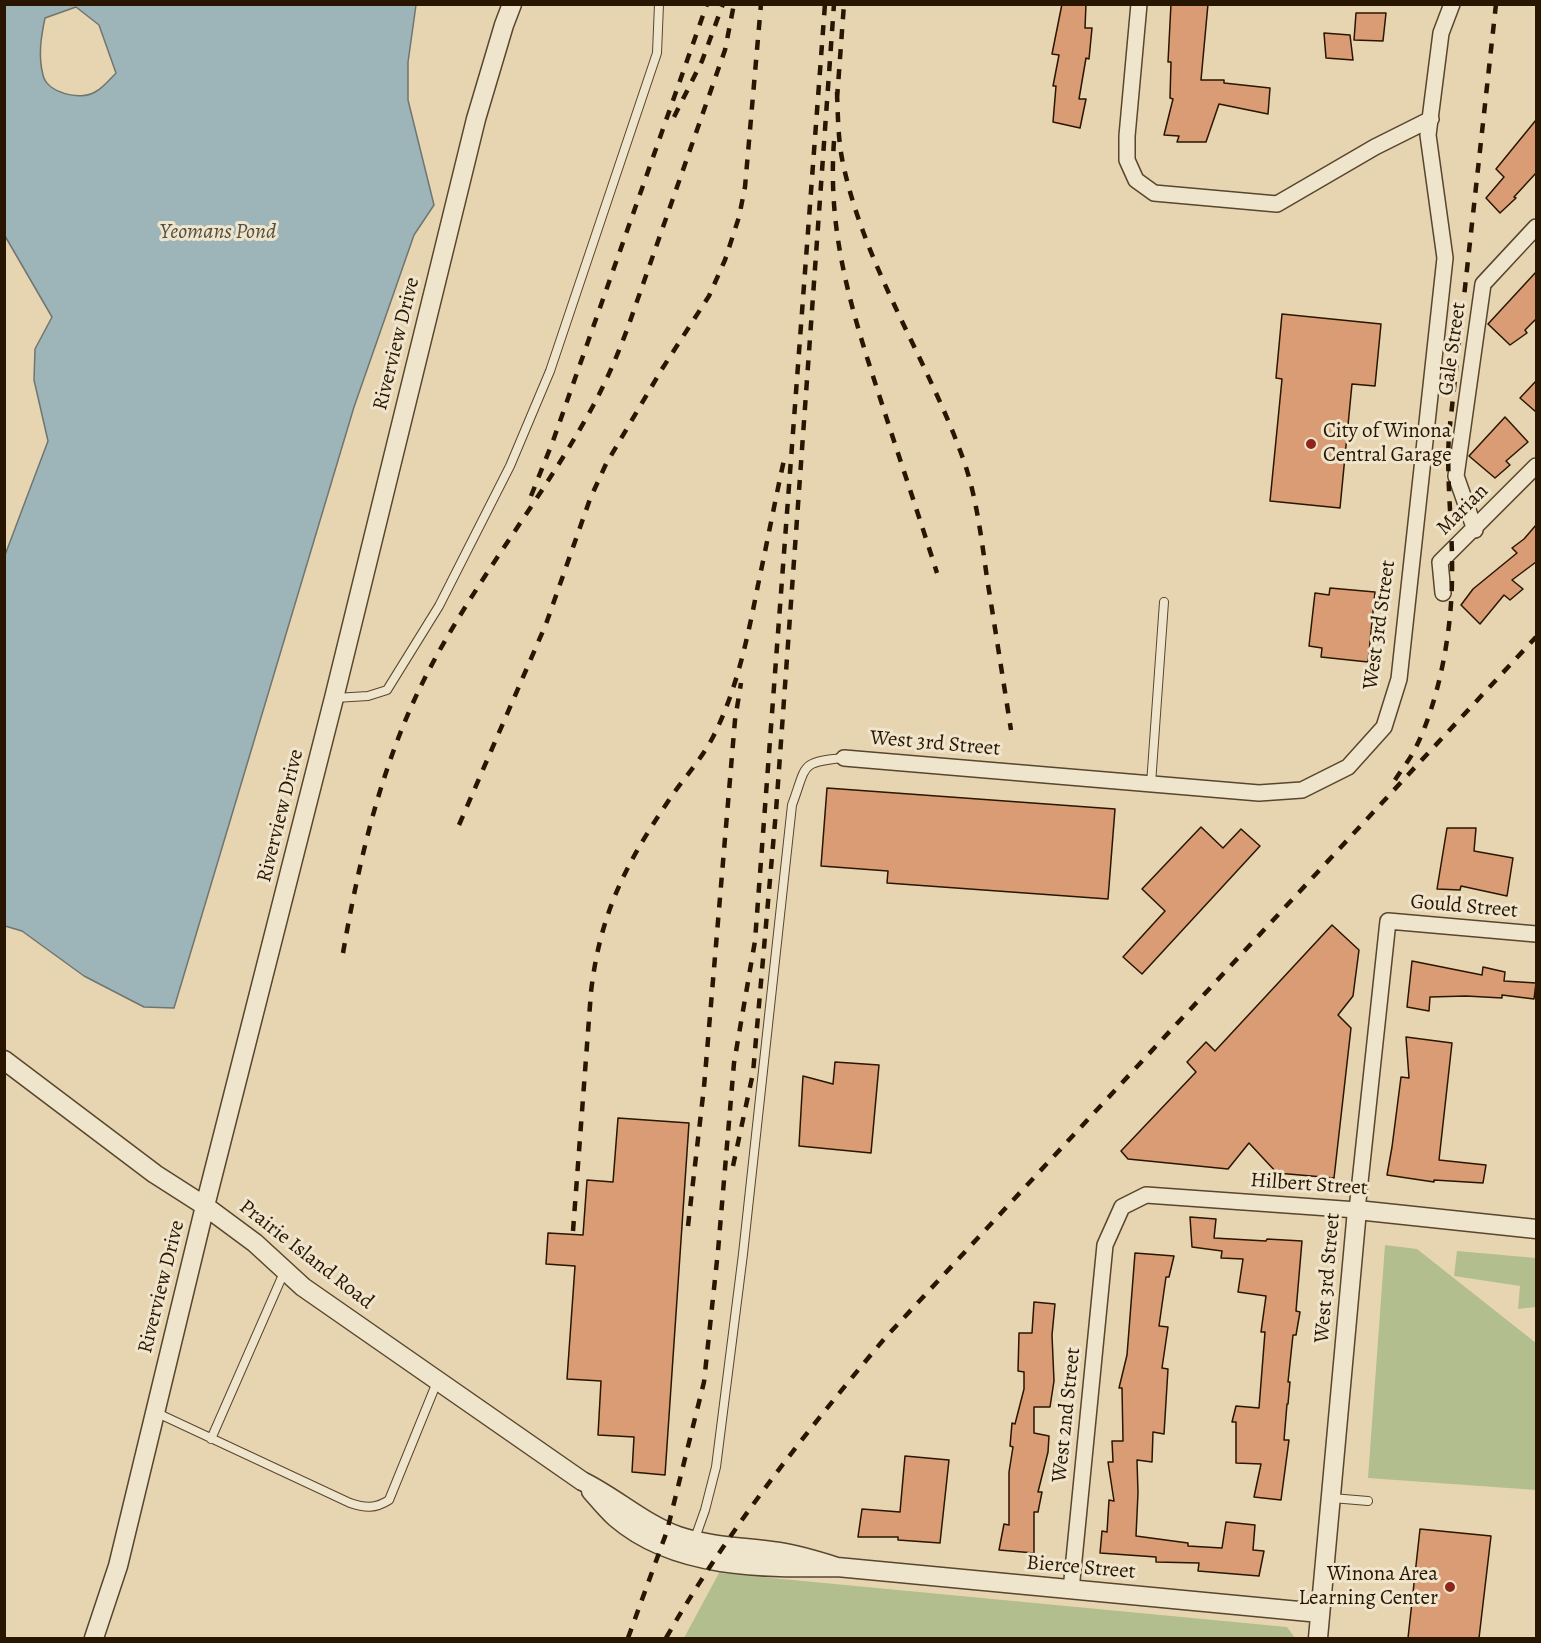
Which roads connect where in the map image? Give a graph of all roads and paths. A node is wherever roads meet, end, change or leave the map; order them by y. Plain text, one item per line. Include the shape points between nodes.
1 (512, 4) edge
2 (658, 4) edge
3 (1139, 4) edge
4 (1452, 4) edge
5 (1431, 119) junction
6 (1536, 227) edge
7 (1536, 466) edge
8 (1474, 530) junction
9 (1443, 593) dead end
10 (1164, 602) dead end
11 (334, 698) junction
12 (844, 759) joint
13 (1151, 784) junction
14 (1388, 921) joint
15 (1536, 934) edge
16 (4, 1060) edge
17 (205, 1206) junction
18 (1357, 1210) junction
19 (1536, 1229) edge
20 (1105, 1245) joint
21 (285, 1270) junction
22 (438, 1380) junction
23 (155, 1412) junction
24 (211, 1439) junction
25 (1331, 1498) junction
26 (1368, 1501) dead end
27 (691, 1548) junction
28 (1071, 1590) junction
29 (1320, 1613) junction
30 (94, 1638) edge
31 (1318, 1638) edge

1 - 11 street, Riverview Drive via 476,119
2 - 11 lane via 657,52 550,370 510,466 439,606 387,690 368,696
3 - 5 street via 1127,160 1136,180 1154,193 1277,204
4 - 5 street, West 3rd Street via 1441,33
5 - 13 street, West 3rd Street via 1428,135 1445,258 1400,679 1384,727 1348,767 1302,789 1259,793
6 - 8 street, Gale Street via 1483,284 1456,477
7 - 8 street, Marian
8 - 9 street, Marian via 1440,562
10 - 13 lane
11 - 17 street, Riverview Drive
12 - 13 street, West 3rd Street
12 - 27 lane via 816,760 806,766 792,805 716,1467
14 - 15 street, Gould Street
14 - 18 street, West 3rd Street
16 - 17 street, Prairie Island Road via 155,1174
17 - 21 street, Prairie Island Road
17 - 23 street, Riverview Drive
18 - 19 street, Hilbert Street
18 - 20 street, Hilbert Street via 1146,1195 1122,1207
18 - 25 street, West 3rd Street
20 - 28 street, West 2nd Street
21 - 22 street, Prairie Island Road via 303,1287
21 - 24 lane
22 - 24 lane via 389,1500 375,1507 350,1503
22 - 27 street, Prairie Island Road via 582,1481 616,1518 655,1542
23 - 24 lane
23 - 30 street, Riverview Drive via 118,1566
25 - 26 lane
25 - 29 street, West 3rd Street
27 - 28 street, Bierce Street via 780,1552 837,1567
28 - 29 street, Bierce Street
29 - 31 street, West 3rd Street

